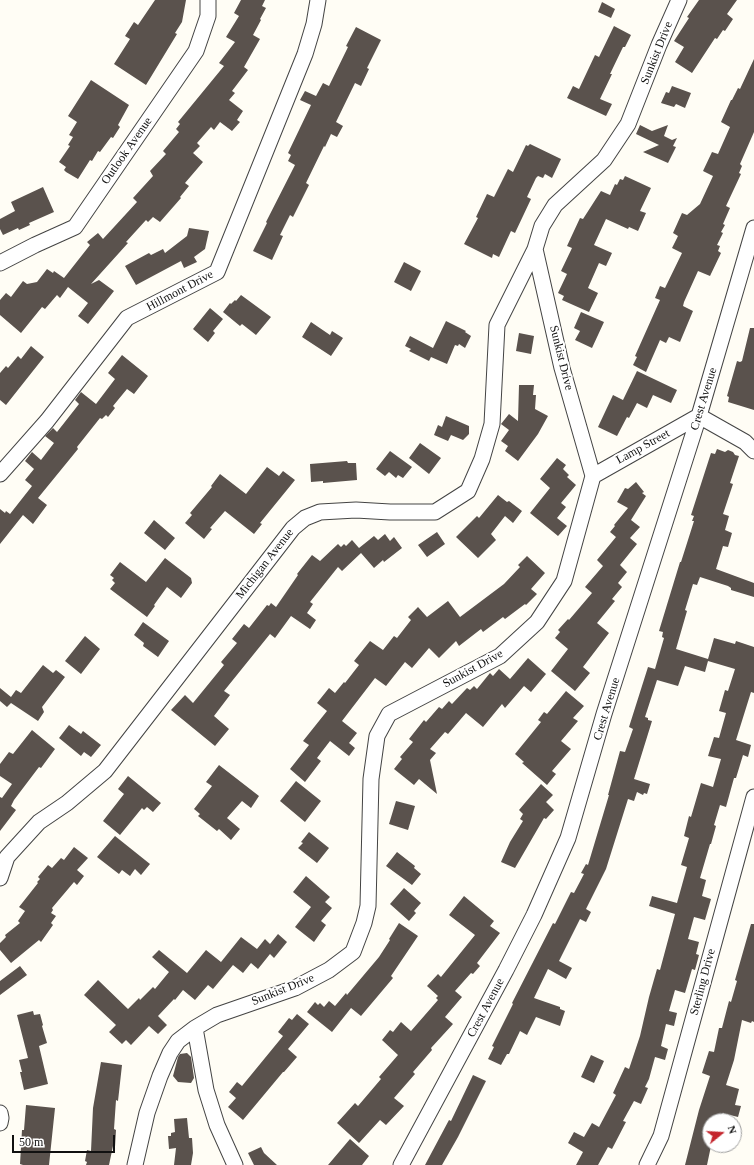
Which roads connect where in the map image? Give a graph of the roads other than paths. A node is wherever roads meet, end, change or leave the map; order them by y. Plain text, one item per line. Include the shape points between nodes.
1 (208, 0) edge
2 (318, 0) edge
3 (679, 0) edge
4 (754, 228) edge
5 (535, 249) junction
6 (0, 263) edge
7 (699, 416) junction
8 (754, 451) edge
9 (0, 474) edge
10 (593, 476) junction
11 (754, 797) edge
12 (0, 878) edge
13 (195, 1028) junction
14 (0, 1112) edge
15 (0, 1124) edge
16 (135, 1165) edge
17 (235, 1165) edge
18 (401, 1165) edge
19 (647, 1165) edge

1 - 6 street, Outlook Avenue via 208,16 196,51 74,227
2 - 9 street, Hillmont Drive via 305,54 217,272 127,318 47,421
3 - 5 street, Sunkist Drive via 628,124 604,160 555,205 542,226
4 - 7 street, Crest Avenue
5 - 10 street, Sunkist Drive via 562,368
5 - 12 street, Michigan Avenue via 497,325 492,424 482,459 468,491 436,512 356,510 320,512 305,518 293,528 105,771 67,803 39,822 7,857
7 - 8 street via 745,442
7 - 10 street, Lamp Street
7 - 18 street, Crest Avenue via 604,714 568,838 506,970
10 - 13 street, Sunkist Drive via 564,581 537,622 500,656 389,714 377,736 371,779 368,906 352,952 329,970 296,988 217,1015
11 - 19 street, Sterling Drive via 661,1136
13 - 16 street, Sunkist Drive via 178,1041 167,1059 147,1113
13 - 17 street via 206,1090 217,1125
14 - 15 street

